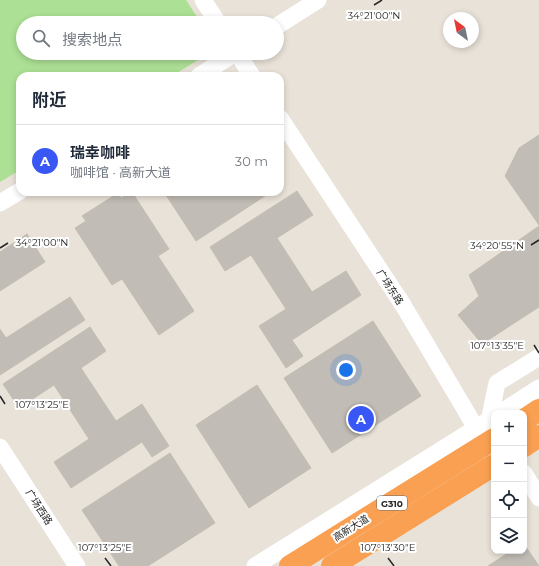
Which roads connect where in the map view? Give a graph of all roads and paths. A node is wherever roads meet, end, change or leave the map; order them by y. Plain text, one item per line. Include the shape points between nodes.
1 (202, 0) edge
2 (318, 0) edge
3 (213, 16) edge
4 (284, 22) edge
5 (225, 60) edge
6 (241, 60) edge
7 (205, 72) edge
8 (249, 72) edge
9 (284, 124) edge
10 (16, 193) edge
11 (0, 203) edge
12 (539, 357) edge
13 (539, 388) edge
14 (539, 410) edge
15 (527, 418) edge
16 (490, 432) edge
17 (539, 436) edge
18 (527, 444) edge
19 (0, 447) edge
20 (491, 467) edge
21 (527, 478) edge
22 (539, 498) edge
23 (77, 566) edge
24 (255, 566) edge
25 (290, 566) edge
26 (332, 566) edge

1 - 3 street
2 - 4 street
5 - 7 street
6 - 8 street
9 - 16 street, 广场东路 via 402,305
10 - 11 street
12 - 16 street via 497,384
13 - 16 street
14 - 15 highway
16 - 24 street
16 - 25 highway, 高新大道 / G310
17 - 18 highway
19 - 23 street, 广场西路
20 - 26 highway, G310
21 - 22 street

